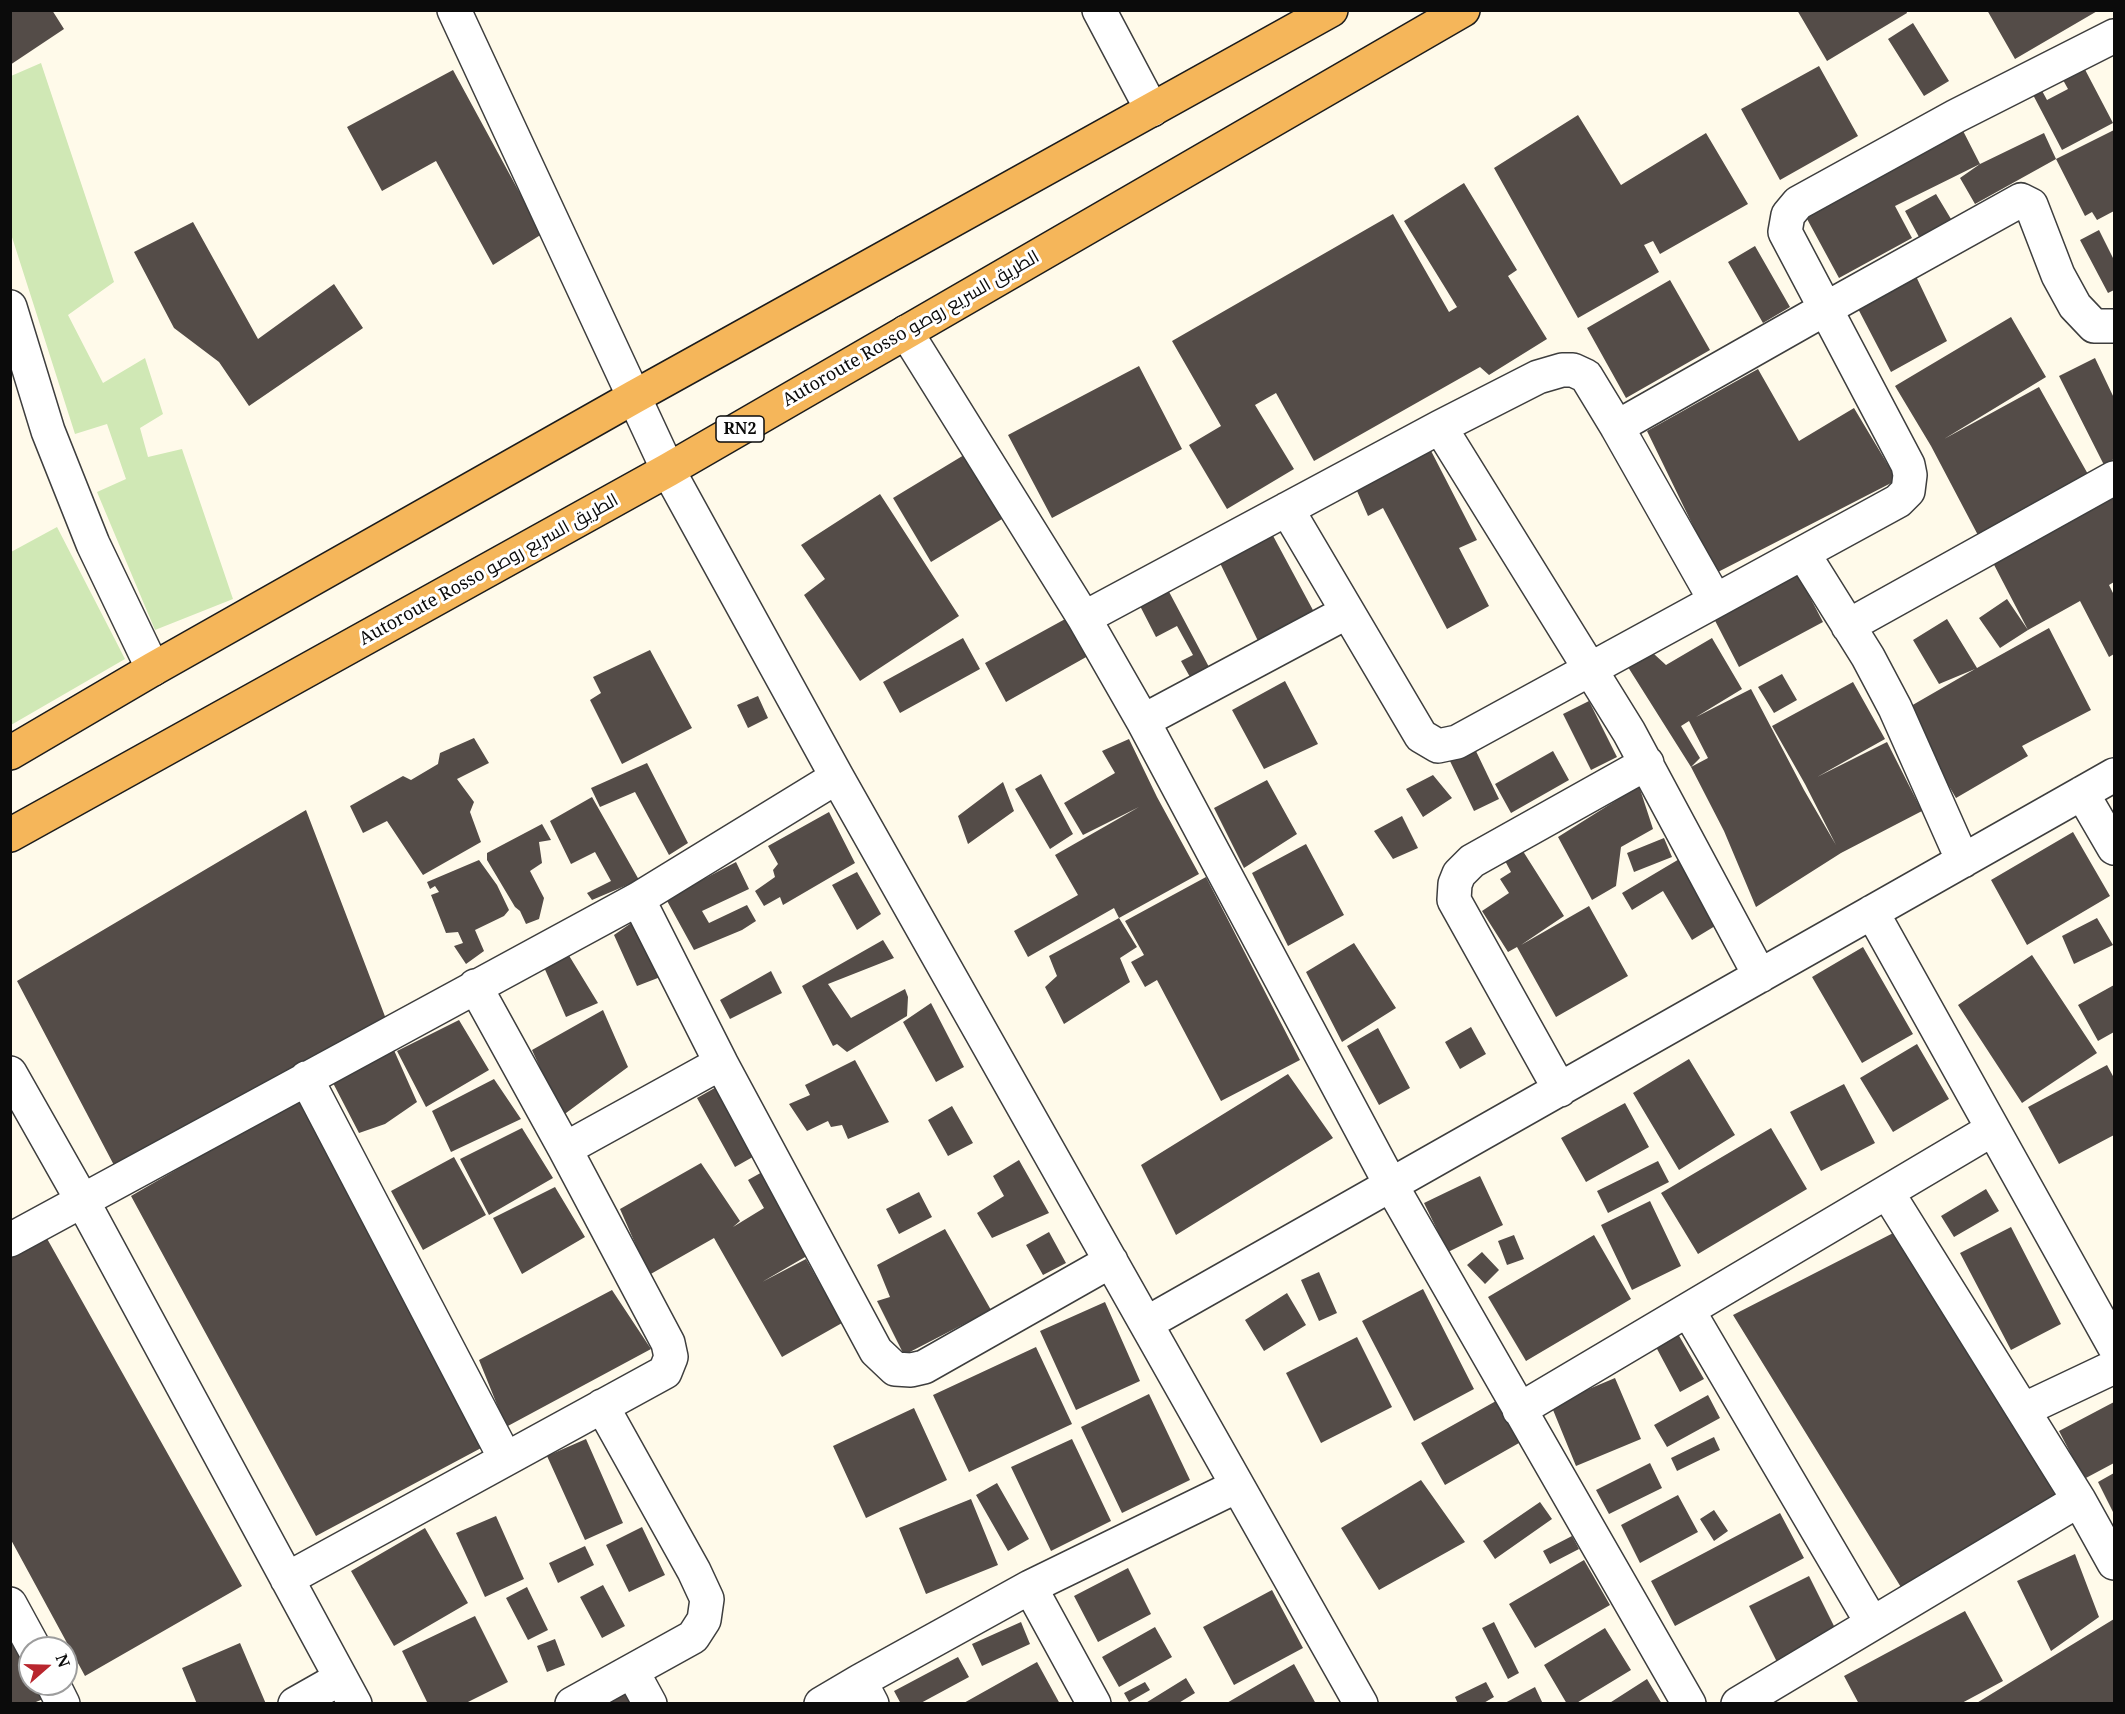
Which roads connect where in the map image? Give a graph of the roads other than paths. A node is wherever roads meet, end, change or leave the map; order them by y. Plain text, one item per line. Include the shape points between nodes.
1 (454, 10) edge
2 (1099, 10) edge
3 (1331, 10) edge
4 (1463, 10) edge
5 (2115, 36) edge
6 (1152, 110) junction
7 (10, 307) edge
8 (1825, 309) junction
9 (2115, 326) edge
10 (906, 333) junction
11 (634, 397) junction
12 (1440, 427) junction
13 (1617, 427) junction
14 (668, 470) junction
15 (2115, 478) edge
16 (1287, 510) junction
17 (1803, 553) junction
18 (1715, 600) junction
19 (1347, 612) junction
20 (1084, 618) junction
21 (1848, 626) junction
22 (153, 669) junction
23 (1591, 670) junction
24 (1143, 721) junction
25 (10, 753) edge
26 (1647, 763) junction
27 (2115, 775) edge
28 (837, 777) junction
29 (2082, 793) junction
30 (10, 835) edge
31 (2115, 848) edge
32 (1963, 861) junction
33 (638, 899) junction
34 (1872, 912) junction
35 (1760, 976) junction
36 (475, 986) junction
37 (721, 1063) junction
38 (10, 1073) edge
39 (306, 1078) junction
40 (1560, 1090) junction
41 (1993, 1129) junction
42 (565, 1149) junction
43 (1391, 1185) junction
44 (1887, 1192) junction
45 (82, 1200) junction
46 (10, 1239) edge
47 (1111, 1261) junction
48 (1688, 1310) junction
49 (1146, 1323) junction
50 (2115, 1346) edge
51 (2115, 1366) edge
52 (602, 1406) junction
53 (1519, 1410) junction
54 (2022, 1410) junction
55 (505, 1458) junction
56 (1237, 1485) junction
57 (2079, 1500) junction
58 (2115, 1563) edge
59 (287, 1579) junction
60 (1030, 1587) junction
61 (10, 1604) edge
62 (1872, 1623) junction
63 (27, 1636) edge
64 (632, 1671) junction
65 (348, 1691) edge
66 (866, 1693) edge
67 (295, 1704) edge
68 (572, 1704) edge
69 (650, 1704) edge
70 (821, 1704) edge
71 (1094, 1704) edge
72 (1361, 1704) edge
73 (1689, 1704) edge
74 (1738, 1704) edge

1 - 11 street
2 - 6 street
3 - 6 highway
4 - 10 highway, Autoroute Rosso الطريق السريع روصو / RN2
5 - 8 street via 1956,116 1797,203 1788,215 1785,232
6 - 11 highway
7 - 22 street via 48,431 93,544
8 - 9 street via 2021,200 2031,204 2058,275 2075,306 2094,326
8 - 13 street
8 - 17 street via 1900,447 1910,475 1908,491 1898,501
10 - 14 highway, Autoroute Rosso الطريق السريع روصو / RN2
10 - 20 street
11 - 14 street
11 - 22 highway
12 - 13 street via 1562,370 1586,376
12 - 16 street
12 - 23 street
13 - 18 street
14 - 28 street
14 - 30 highway, Autoroute Rosso الطريق السريع روصو / RN2
15 - 21 street
16 - 19 street
16 - 20 street
17 - 18 street
17 - 21 street
18 - 23 street
19 - 23 street via 1421,736 1438,746 1456,742
19 - 24 street
20 - 24 street
21 - 32 street via 1895,708
22 - 25 highway
23 - 26 street
24 - 43 street
26 - 35 street
26 - 40 street via 1472,861 1455,884 1455,900
27 - 29 street
28 - 33 street
28 - 47 street
29 - 31 street
29 - 32 street
32 - 34 street
33 - 36 street
33 - 37 street
34 - 35 street
34 - 41 street
35 - 40 street
36 - 39 street
36 - 42 street
37 - 42 street
37 - 47 street via 876,1351 895,1369 924,1367
38 - 45 street
39 - 45 street
39 - 55 street
40 - 43 street
41 - 44 street
41 - 50 street
42 - 52 street via 668,1343 671,1357 666,1372
43 - 49 street
43 - 53 street
44 - 48 street
44 - 54 street
45 - 46 street
45 - 59 street
47 - 49 street
48 - 53 street
48 - 62 street
49 - 56 street
51 - 54 street
52 - 55 street
52 - 64 street via 707,1599 704,1620 693,1637
53 - 73 street
54 - 57 street
55 - 59 street
56 - 60 street
56 - 72 street
57 - 58 street
57 - 62 street
59 - 65 street
60 - 66 street
60 - 71 street
61 - 63 street
62 - 74 street
64 - 68 street
64 - 69 street
65 - 67 street
66 - 70 street

